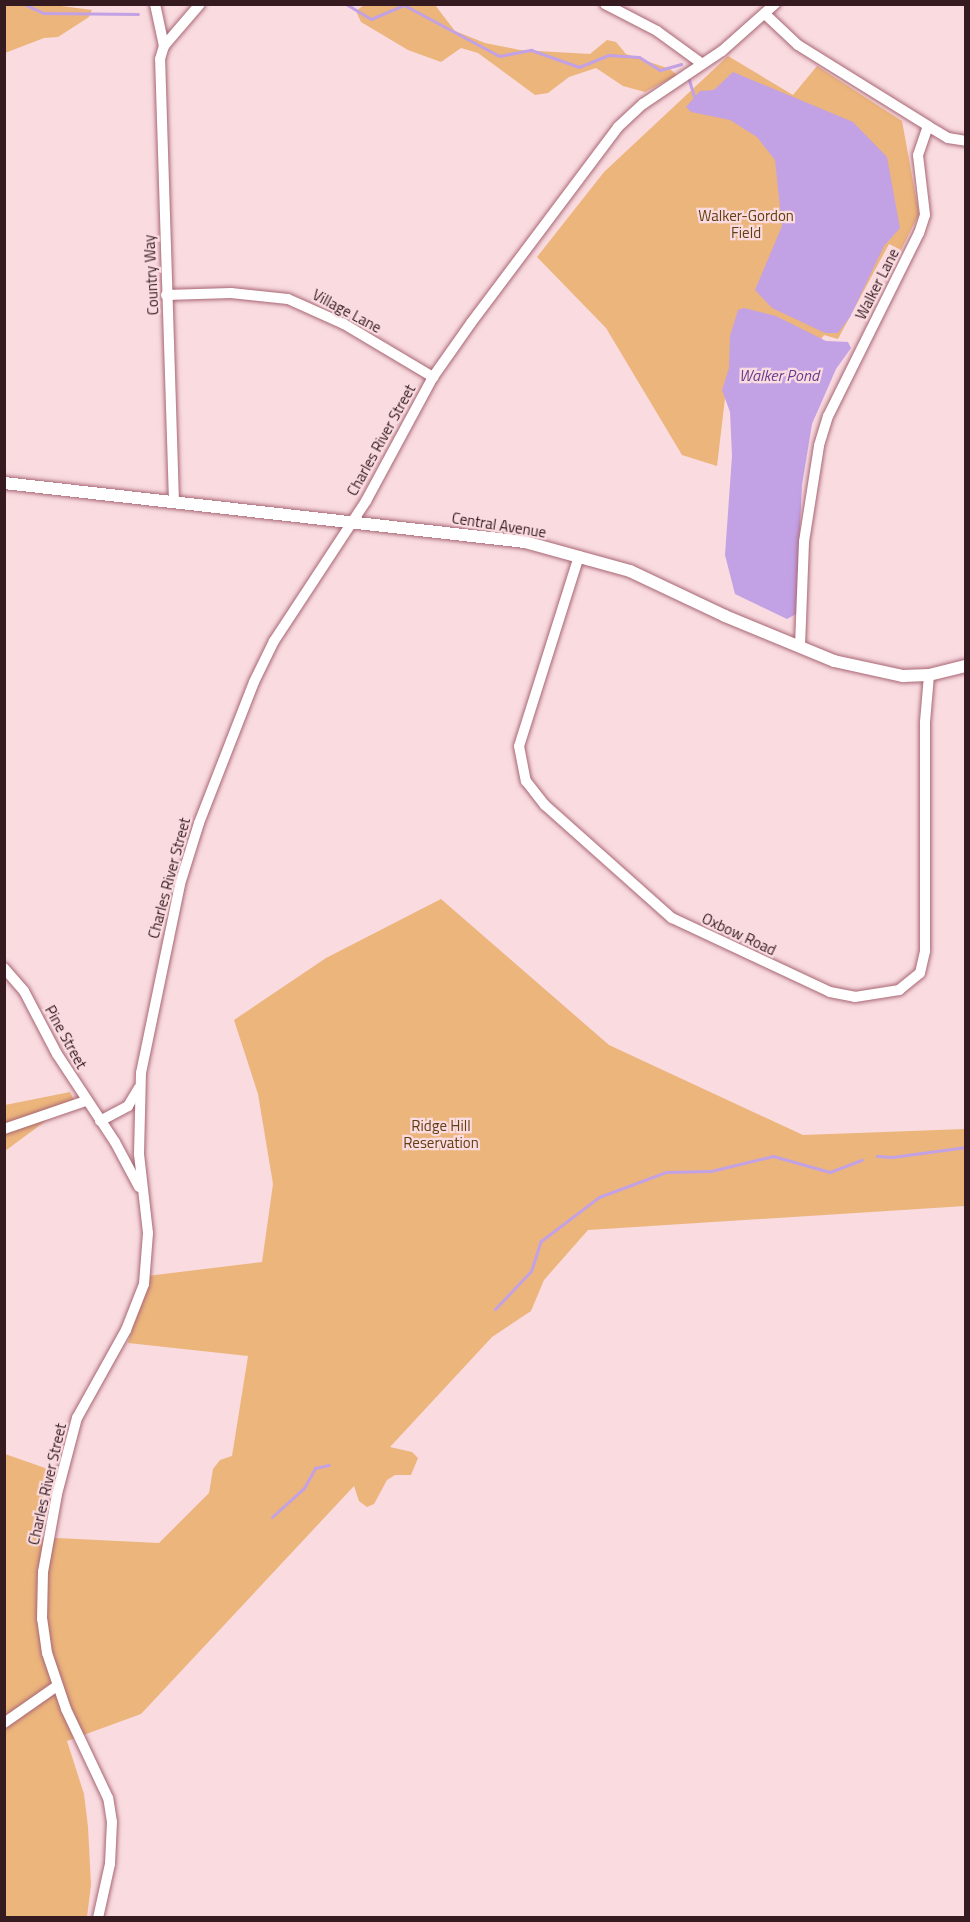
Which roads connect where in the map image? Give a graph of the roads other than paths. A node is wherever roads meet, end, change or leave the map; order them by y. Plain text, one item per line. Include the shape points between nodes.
1 (155, 4) edge
2 (200, 4) edge
3 (605, 4) edge
4 (775, 4) edge
5 (765, 14) junction
6 (164, 46) junction
7 (701, 63) junction
8 (928, 126) junction
9 (966, 141) edge
10 (166, 295) junction
11 (433, 378) junction
12 (4, 483) edge
13 (174, 502) junction
14 (351, 520) junction
15 (579, 556) junction
16 (800, 647) junction
17 (966, 666) edge
18 (929, 675) junction
19 (4, 968) edge
20 (140, 1087) junction
21 (86, 1101) junction
22 (100, 1121) junction
23 (4, 1129) edge
24 (143, 1195) junction
25 (57, 1686) junction
26 (4, 1723) edge
27 (98, 1917) edge

1 - 6 street, Country Way
2 - 6 street
3 - 7 street via 657,31
4 - 5 street, Charles River Street
5 - 7 street, Charles River Street via 722,51
5 - 8 street via 798,45
6 - 10 street, Country Way via 160,59 159,127
7 - 11 street, Charles River Street via 618,127
8 - 9 street via 948,138
8 - 16 street, Walker Lane via 918,155 925,215 922,224 828,416 819,446 804,542
10 - 11 street, Village Lane via 231,293 288,299 344,324
10 - 13 street, Country Way
11 - 14 street, Charles River Street via 366,501
12 - 13 main road, Central Avenue
13 - 14 main road, Central Avenue
14 - 15 main road, Central Avenue via 525,542
14 - 20 street, Charles River Street via 274,640 213,785 180,884
15 - 16 main road, Central Avenue via 630,571
15 - 18 street, Oxbow Road via 519,746 526,781 545,805 672,918 830,992 855,997 899,990 920,973 925,951 924,722
16 - 18 main road, Central Avenue via 873,672
17 - 18 main road, Central Avenue
19 - 21 street, Pine Street via 24,991
20 - 22 street via 128,1106
20 - 24 street, Charles River Street
21 - 22 street, Pine Street
21 - 23 street
22 - 24 street, Pine Street via 130,1166
24 - 25 street, Charles River Street via 148,1233 144,1284 126,1330 77,1418 57,1494 43,1572 42,1619
25 - 26 street
25 - 27 street, Charles River Street via 108,1798 112,1822 110,1864

